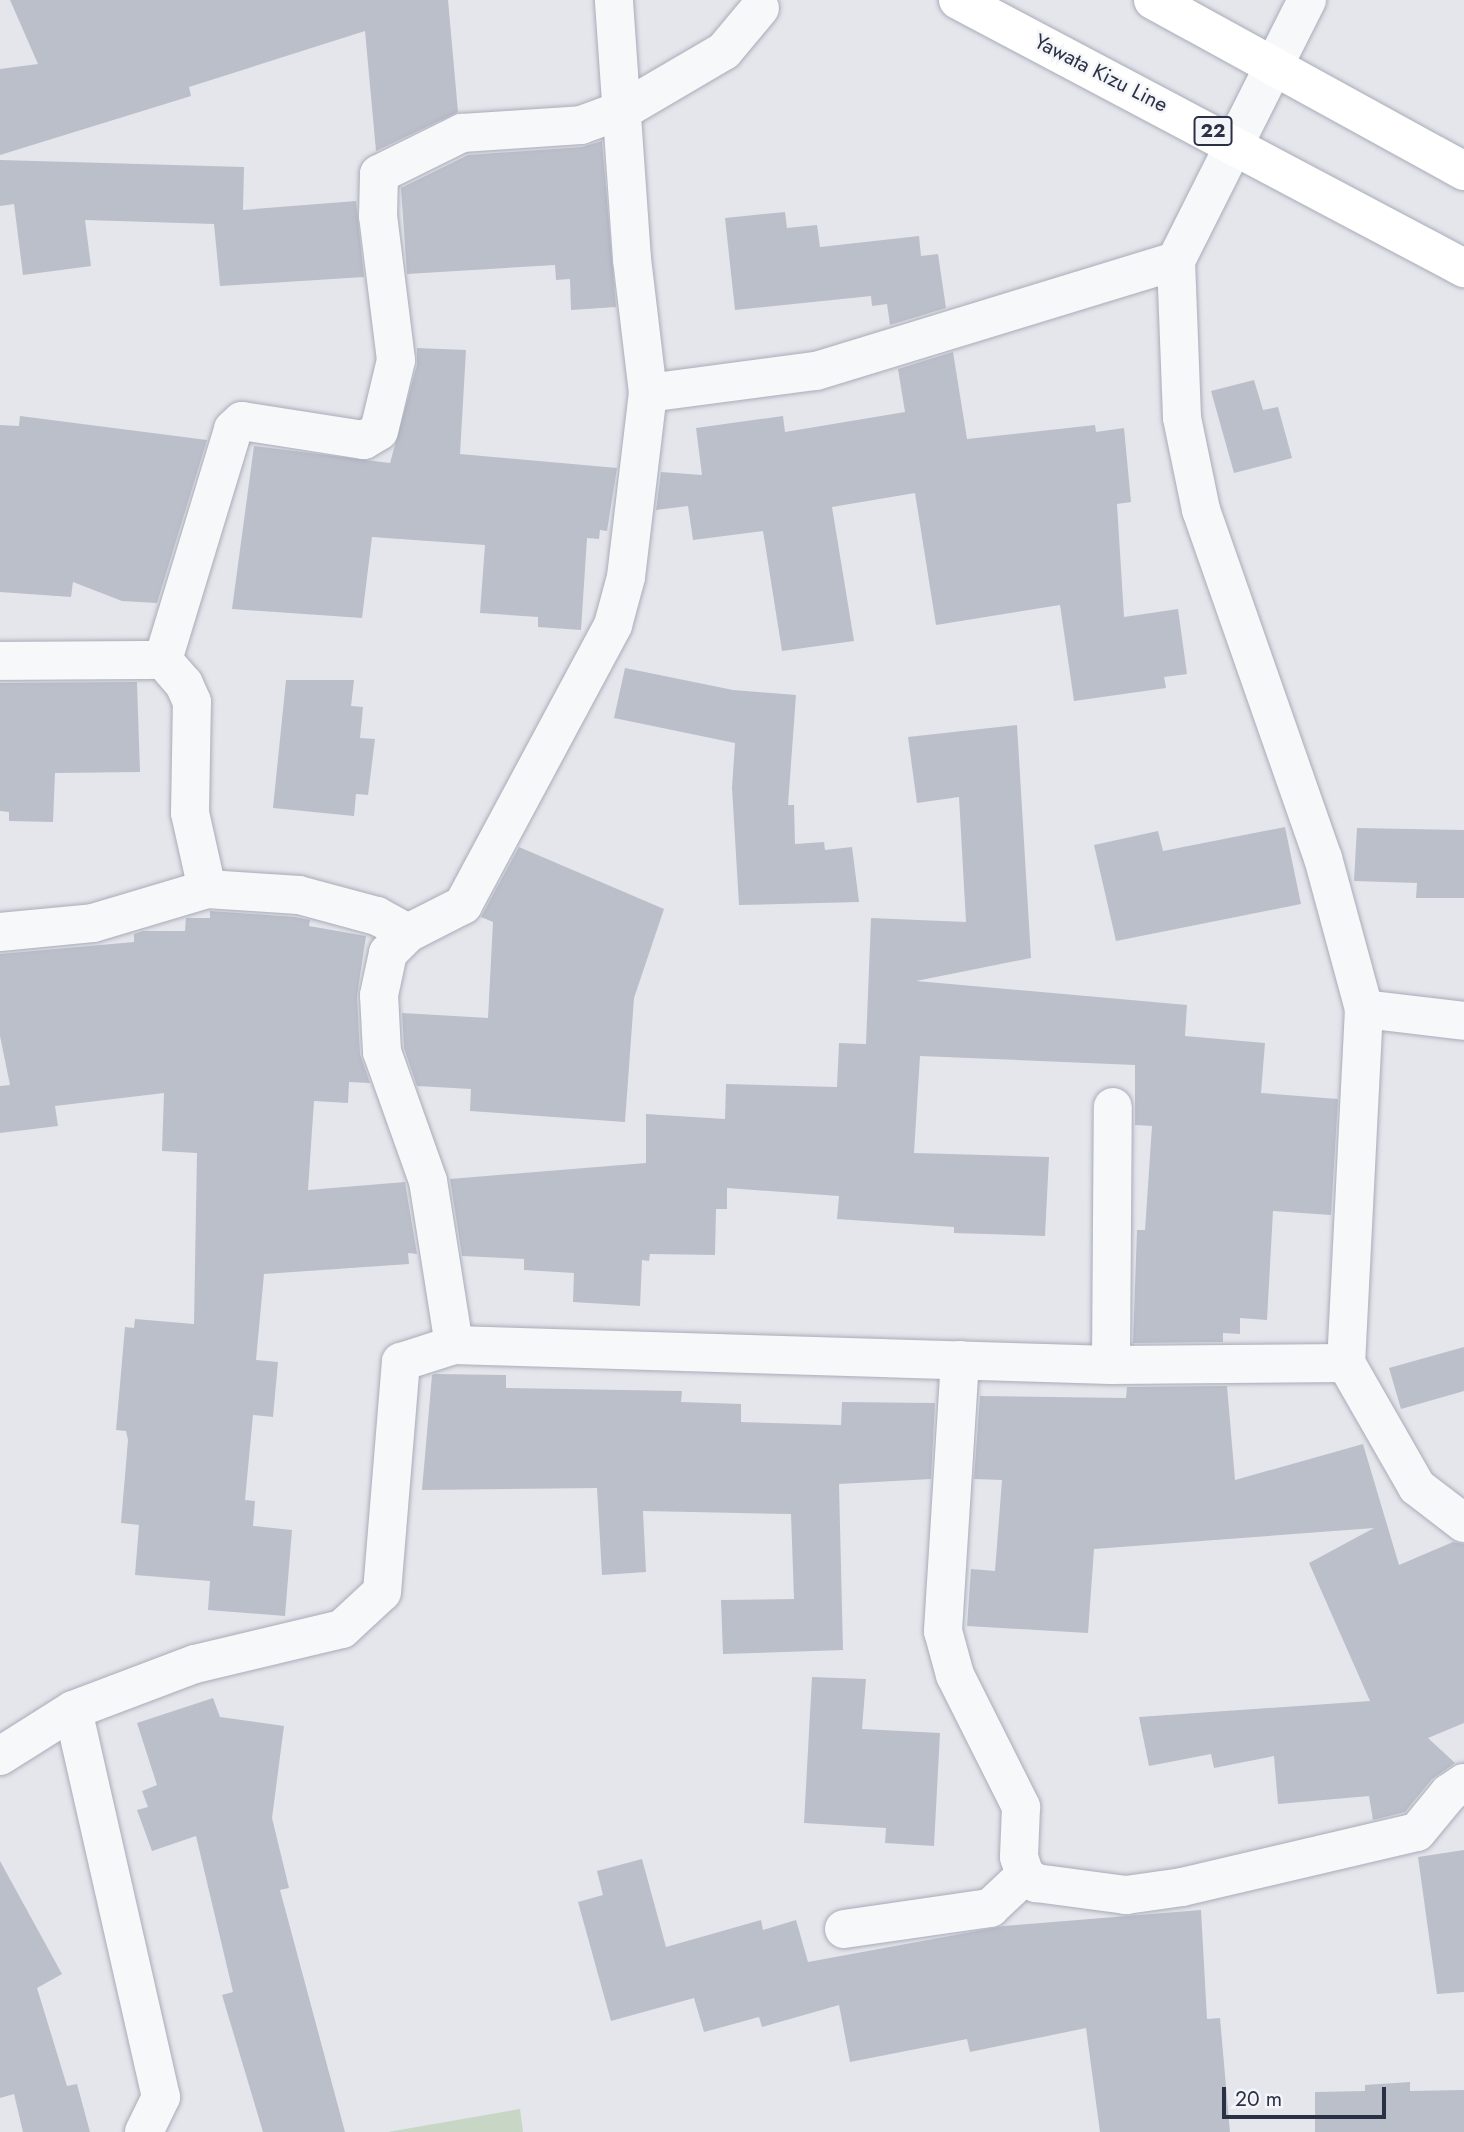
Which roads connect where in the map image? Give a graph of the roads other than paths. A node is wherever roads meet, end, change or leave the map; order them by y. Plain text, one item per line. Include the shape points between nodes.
1 (614, 0) edge
2 (958, 0) edge
3 (1153, 0) edge
4 (1307, 0) edge
5 (760, 8) dead end
6 (1272, 68) junction
7 (625, 109) junction
8 (1236, 143) junction
9 (1464, 172) edge
10 (1176, 261) junction
11 (1464, 268) edge
12 (648, 393) junction
13 (163, 660) junction
14 (0, 661) edge
15 (207, 889) junction
16 (0, 932) edge
17 (408, 933) junction
18 (1364, 1009) junction
19 (1464, 1021) edge
20 (1113, 1107) dead end
21 (454, 1345) junction
22 (960, 1360) junction
23 (1346, 1363) junction
24 (1111, 1365) junction
25 (1464, 1523) edge
26 (73, 1710) junction
27 (0, 1756) edge
28 (1464, 1783) edge
29 (1025, 1875) junction
30 (844, 1929) dead end
31 (144, 2132) edge

1 - 7 street
2 - 8 main road, Yawata Kizu Line / 22
3 - 6 main road
4 - 6 street
5 - 7 street via 724,51
6 - 8 street
6 - 9 main road
7 - 12 street via 632,259
7 - 13 street via 581,125 462,133 379,174 378,216 396,360 379,430 363,440 242,421 233,429
8 - 10 street
8 - 11 main road, Yawata Kizu Line / 22
10 - 12 street via 816,371
10 - 18 street via 1182,418 1201,510 1323,858
12 - 17 street via 626,577 613,625 463,905
13 - 14 street
13 - 15 street via 184,684 192,702 190,813
15 - 16 street via 93,923
15 - 17 street via 299,895 377,916
17 - 21 street via 388,953 379,995 382,1052 428,1181
18 - 19 street
18 - 23 street
20 - 24 street
21 - 22 street
21 - 26 street via 401,1362 382,1592 342,1629 195,1664
22 - 24 street
22 - 29 street via 943,1631 955,1675 1021,1807 1019,1857
23 - 24 street
23 - 25 street via 1417,1487
26 - 27 street
26 - 31 street via 161,2097
28 - 29 street via 1449,1793 1417,1832 1182,1887 1126,1895 1036,1882
29 - 30 street via 990,1908

